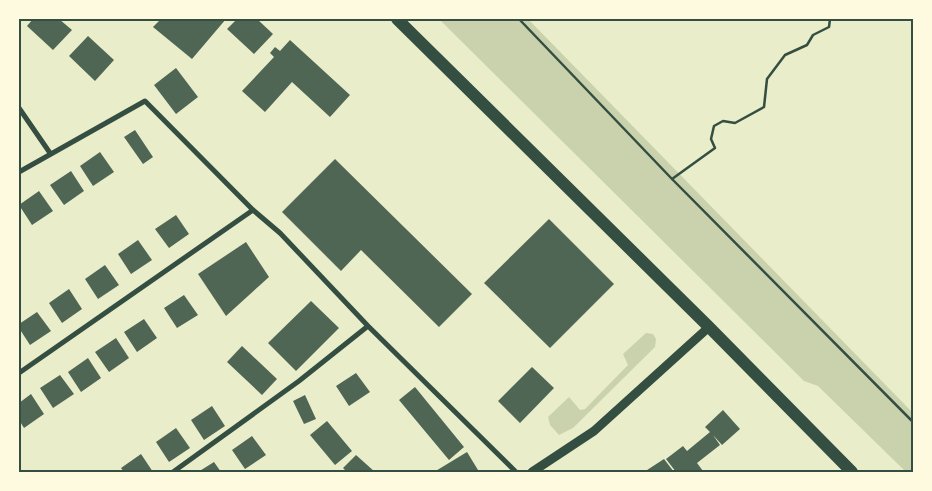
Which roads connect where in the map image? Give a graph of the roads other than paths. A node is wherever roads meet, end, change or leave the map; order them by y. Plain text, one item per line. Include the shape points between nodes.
1 (397, 19) edge
2 (19, 108) edge
3 (50, 153) junction
4 (19, 172) edge
5 (253, 210) junction
6 (368, 326) junction
7 (709, 327) junction
8 (19, 373) edge
9 (173, 472) edge
10 (516, 472) edge
11 (532, 472) edge
12 (852, 472) edge

1 - 7 main road
2 - 3 street
3 - 4 street
3 - 5 street via 145,102
5 - 6 street via 280,233
5 - 8 street
6 - 9 street via 299,381
6 - 10 street
7 - 11 street via 594,431
7 - 12 main road

